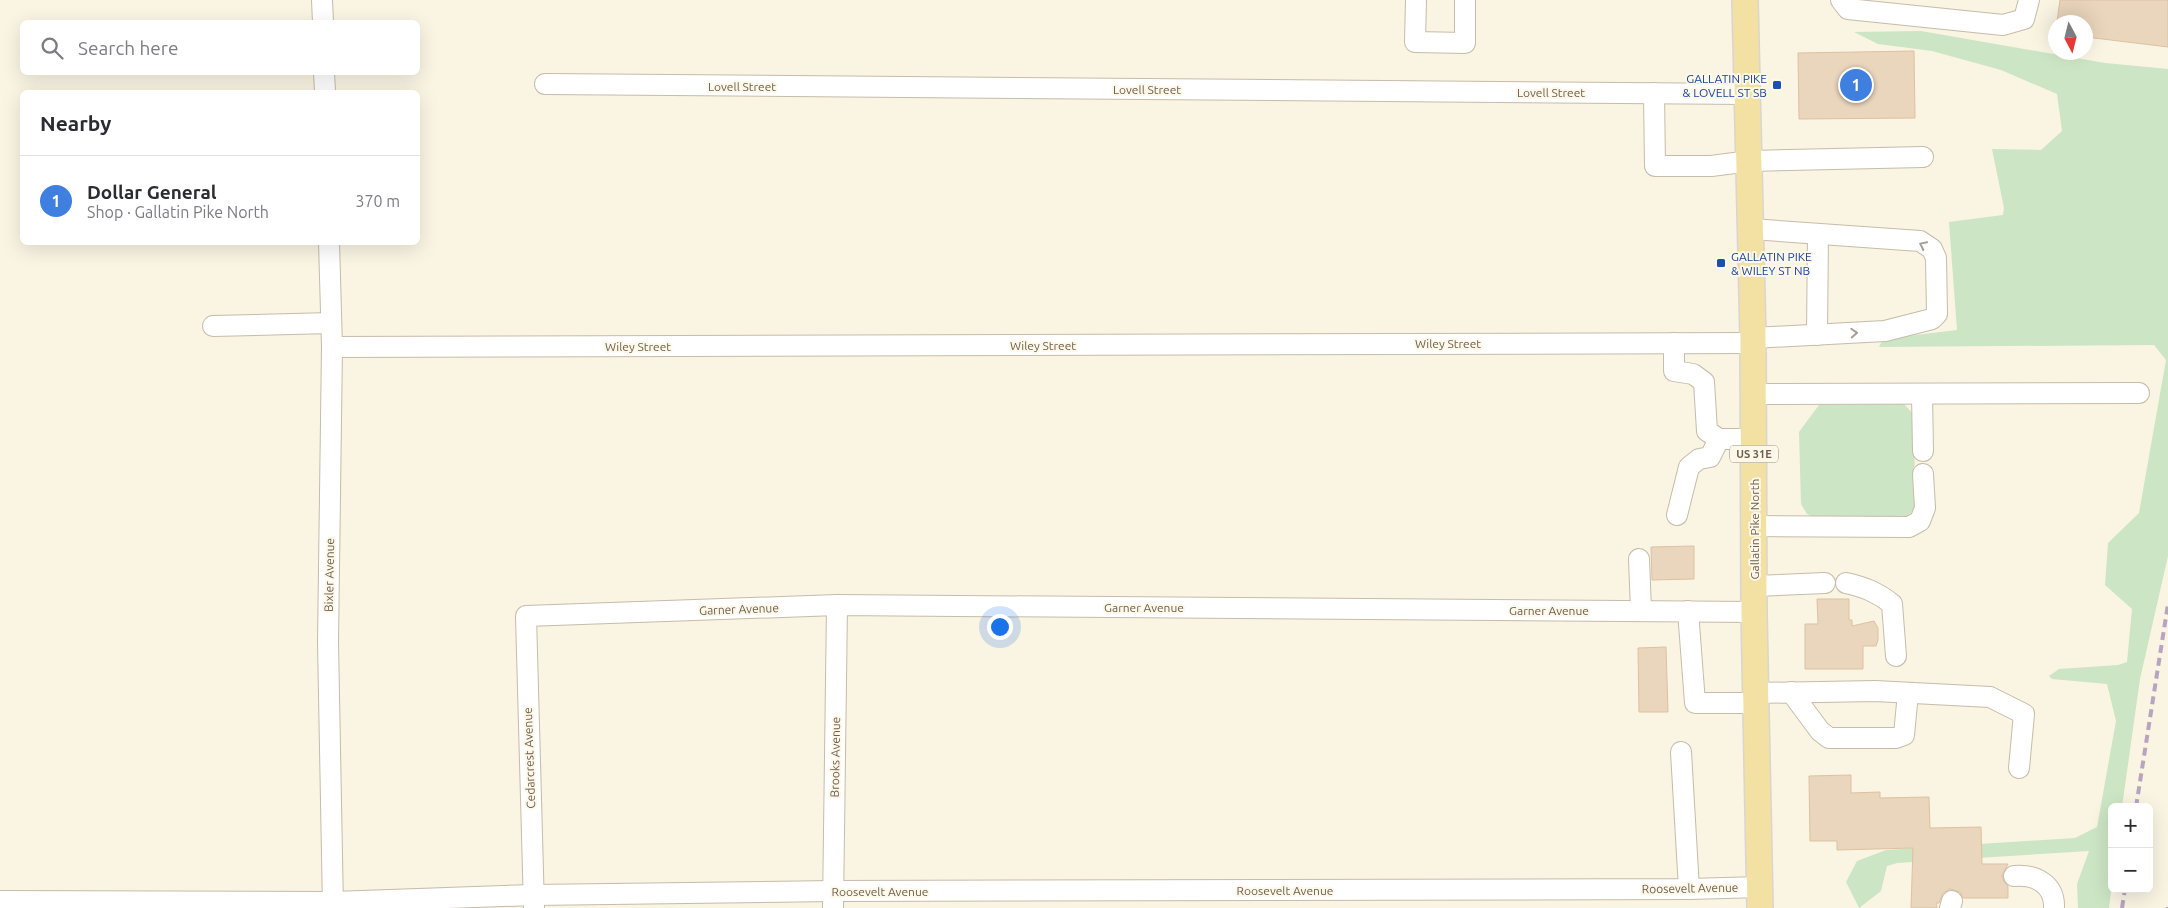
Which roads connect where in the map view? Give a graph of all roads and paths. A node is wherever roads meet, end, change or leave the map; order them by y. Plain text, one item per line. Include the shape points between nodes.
1 (322, 0) edge
2 (1416, 0) edge
3 (1465, 0) edge
4 (1745, 0) edge
5 (1841, 0) edge
6 (2029, 0) edge
7 (323, 20) edge
8 (324, 75) edge
9 (545, 84) dead end
10 (325, 90) edge
11 (1654, 93) junction
12 (1748, 94) junction
13 (1923, 156) dead end
14 (1750, 161) junction
15 (1751, 229) junction
16 (1818, 234) junction
17 (329, 245) edge
18 (332, 323) junction
19 (212, 326) dead end
20 (1817, 335) junction
21 (1753, 340) junction
22 (1674, 343) junction
23 (332, 347) junction
24 (2139, 393) dead end
25 (1753, 394) junction
26 (1922, 394) junction
27 (1719, 439) junction
28 (1754, 439) junction
29 (1923, 450) dead end
30 (1923, 474) dead end
31 (1677, 516) dead end
32 (1754, 526) junction
33 (1638, 558) dead end
34 (1846, 583) dead end
35 (1825, 584) dead end
36 (1754, 586) junction
37 (837, 605) junction
38 (1641, 611) junction
39 (1688, 611) junction
40 (1754, 612) junction
41 (534, 616) joint
42 (1896, 656) dead end
43 (1791, 692) junction
44 (1908, 693) junction
45 (1756, 698) junction
46 (1681, 752) dead end
47 (2019, 768) dead end
48 (2014, 876) dead end
49 (1689, 889) junction
50 (1760, 897) edge
51 (833, 900) edge
52 (0, 901) edge
53 (533, 902) edge
54 (333, 905) edge
55 (2054, 908) edge

1 - 7 street
2 - 3 street via 1415,42 1466,43
4 - 12 main road, Gallatin Pike North / US 31E
5 - 6 street via 1848,9 2003,25 2024,19
8 - 10 street
9 - 11 street, Lovell Street
11 - 12 street, Lovell Street
11 - 14 street via 1655,166 1710,166
12 - 14 main road, Gallatin Pike North / US 31E
13 - 14 street
14 - 15 main road, Gallatin Pike North / US 31E
15 - 16 street
15 - 21 main road, Gallatin Pike North / US 31E
16 - 20 street
20 -> 16 street, Wiley Street via 1885,331 1932,320 1937,314 1936,258 1932,249 1920,241
17 - 18 street, Bixler Avenue
18 - 19 street
18 - 23 street, Bixler Avenue
20 - 21 street, Wiley Street
21 - 22 street, Wiley Street
21 - 25 main road, Gallatin Pike North / US 31E
22 - 23 street, Wiley Street
22 - 27 street via 1674,371 1693,374 1704,382 1707,430
23 - 54 street, Bixler Avenue via 328,642
24 - 26 street
25 - 26 street
25 - 28 main road, Gallatin Pike North / US 31E
26 - 29 street
27 - 28 street
27 - 31 street via 1710,456 1689,466
28 - 32 main road, Gallatin Pike North / US 31E
30 - 32 street via 1925,508 1920,521 1908,528
32 - 36 main road, Gallatin Pike North / US 31E
33 - 38 street
34 - 42 street via 1879,593 1892,604
35 - 36 street
36 - 40 main road, Gallatin Pike North / US 31E
37 - 38 street, Garner Avenue
37 - 41 street, Garner Avenue
37 - 51 street, Brooks Avenue
38 - 39 street, Garner Avenue
39 - 40 street, Garner Avenue
39 - 45 street via 1695,703
40 - 45 main road, Gallatin Pike North / US 31E
41 - 53 street, Cedarcrest Avenue via 526,616
43 - 44 street
43 - 44 street via 1829,738 1896,738 1904,735
43 - 45 street
44 - 47 street via 1990,697 2024,714
45 - 50 main road, Gallatin Pike North / US 31E
46 - 49 street
48 - 55 street via 2030,875 2046,884
49 - 50 street, Roosevelt Avenue
49 - 51 street, Roosevelt Avenue
51 - 53 street, Roosevelt Avenue
52 - 54 street, Roosevelt Avenue
53 - 54 street, Roosevelt Avenue

